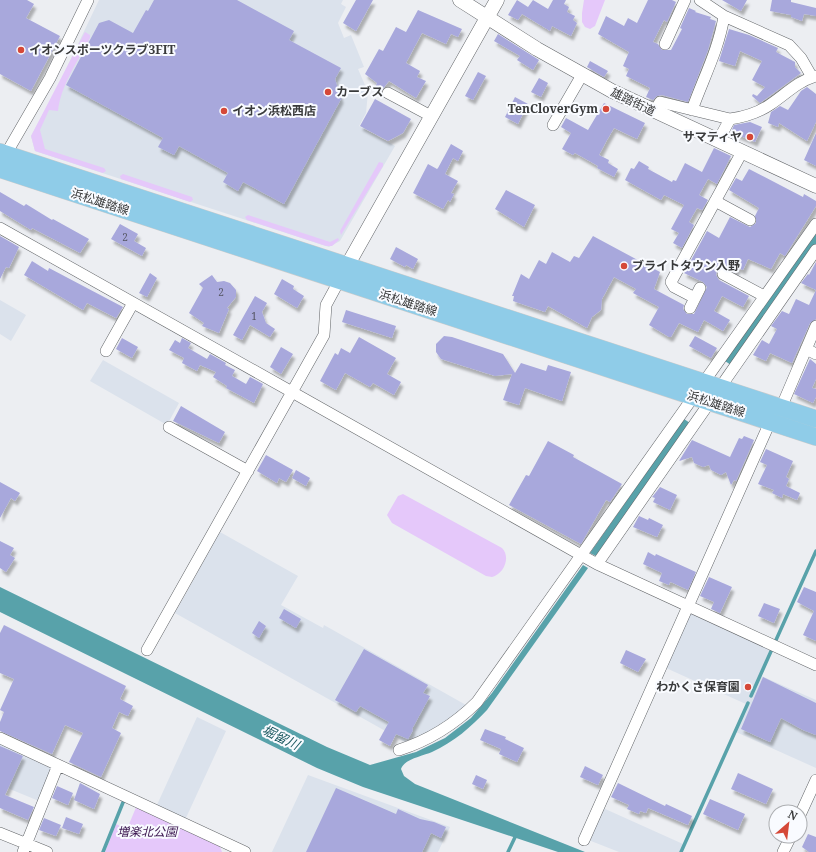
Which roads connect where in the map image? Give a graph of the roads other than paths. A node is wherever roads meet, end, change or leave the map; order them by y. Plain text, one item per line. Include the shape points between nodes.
1 (88, 0) edge
2 (460, 0) edge
3 (497, 0) edge
4 (685, 0) edge
5 (700, 0) edge
6 (724, 16) junction
7 (487, 17) junction
8 (665, 44) dead end
9 (582, 75) junction
10 (814, 76) edge
11 (388, 93) dead end
12 (692, 110) junction
13 (654, 112) junction
14 (431, 116) junction
15 (730, 119) junction
16 (553, 125) dead end
17 (718, 141) junction
18 (742, 152) junction
19 (2, 160) edge
20 (816, 186) edge
21 (715, 201) junction
22 (750, 220) dead end
23 (816, 224) edge
24 (0, 228) edge
25 (816, 250) edge
26 (348, 265) junction
27 (723, 274) dead end
28 (339, 280) junction
29 (700, 288) dead end
30 (764, 296) junction
31 (133, 303) junction
32 (816, 326) edge
33 (806, 349) junction
34 (106, 351) dead end
35 (816, 354) edge
36 (703, 382) junction
37 (720, 388) junction
38 (292, 392) junction
39 (693, 397) junction
40 (710, 402) junction
41 (781, 408) junction
42 (816, 419) edge
43 (770, 422) junction
44 (169, 427) dead end
45 (816, 437) edge
46 (248, 471) junction
47 (581, 555) junction
48 (597, 564) junction
49 (688, 608) junction
50 (147, 650) dead end
51 (816, 665) edge
52 (0, 738) edge
53 (398, 750) dead end
54 (58, 765) junction
55 (816, 780) edge
56 (805, 804) edge
57 (0, 833) edge
58 (584, 840) dead end
59 (25, 848) edge
60 (47, 852) edge
61 (245, 852) edge

1 - 19 street via 50,78
2 - 7 street, 雄踏街道
3 - 7 street
4 - 8 street
5 - 6 street
6 - 10 street via 789,44
6 - 12 street via 717,46
7 - 9 street, 雄踏街道
7 - 14 street
9 - 13 street, 雄踏街道
9 - 16 street
10 - 15 street via 794,86 762,110
11 - 14 street
12 - 13 street via 660,102
12 - 15 street
13 - 17 street, 雄踏街道
14 - 26 street
15 - 17 street
17 - 18 street, 雄踏街道
18 - 20 street, 雄踏街道
18 - 21 street
19 - 26 main road, 浜松雄踏線
19 - 28 main road, 浜松雄踏線
21 - 22 street
21 - 29 street via 670,282 692,303
23 - 30 street
24 - 31 street
25 - 37 street
26 - 28 street
26 - 36 main road, 浜松雄踏線
27 - 30 street
28 - 38 street via 326,305 324,335
28 - 39 main road, 浜松雄踏線
30 - 36 street
31 - 34 street
31 - 38 street
32 - 33 street
33 - 35 street
33 - 41 street
36 - 37 main road, 浜松雄踏線
36 - 39 street
37 - 40 street
37 - 41 main road, 浜松雄踏線
38 - 46 street
38 - 47 street
39 - 40 main road, 浜松雄踏線
39 - 47 street
40 - 43 main road, 浜松雄踏線
40 - 48 street
41 - 42 main road, 浜松雄踏線
43 - 45 main road, 浜松雄踏線
43 - 49 street
44 - 46 street
46 - 50 street
47 - 48 street
47 - 53 street via 477,702 442,732 414,746
48 - 49 street
49 - 51 street
49 - 58 street
52 - 54 street
54 - 59 street
54 - 61 street
55 - 56 street
57 - 59 street
59 - 60 street

